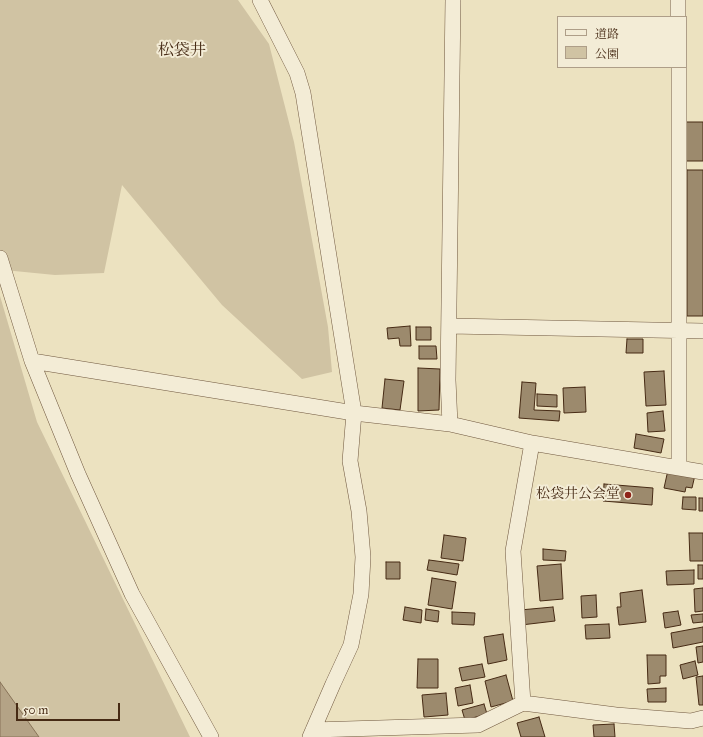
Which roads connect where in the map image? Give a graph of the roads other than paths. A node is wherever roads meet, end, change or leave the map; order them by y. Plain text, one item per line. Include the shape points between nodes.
1 (260, 0) edge
2 (453, 0) edge
3 (678, 0) edge
4 (678, 16) edge
5 (678, 68) edge
6 (0, 258) edge
7 (450, 326) junction
8 (680, 331) junction
9 (703, 331) edge
10 (32, 361) junction
11 (354, 414) junction
12 (450, 424) junction
13 (532, 443) junction
14 (679, 468) junction
15 (703, 472) edge
16 (523, 704) junction
17 (703, 718) edge
18 (478, 731) edge
19 (312, 733) edge
20 (211, 737) edge

1 - 11 street via 297,73 303,94
2 - 7 street
3 - 4 street
5 - 8 street
6 - 10 street
7 - 8 street
7 - 12 street
8 - 9 street
8 - 14 street
10 - 11 street
10 - 20 street via 78,474 132,594
11 - 12 street
11 - 19 street via 350,461 361,527 361,594 351,645
12 - 13 street
13 - 14 street
13 - 16 street via 513,551
14 - 15 street
16 - 17 street via 691,721
16 - 18 street
18 - 19 street

